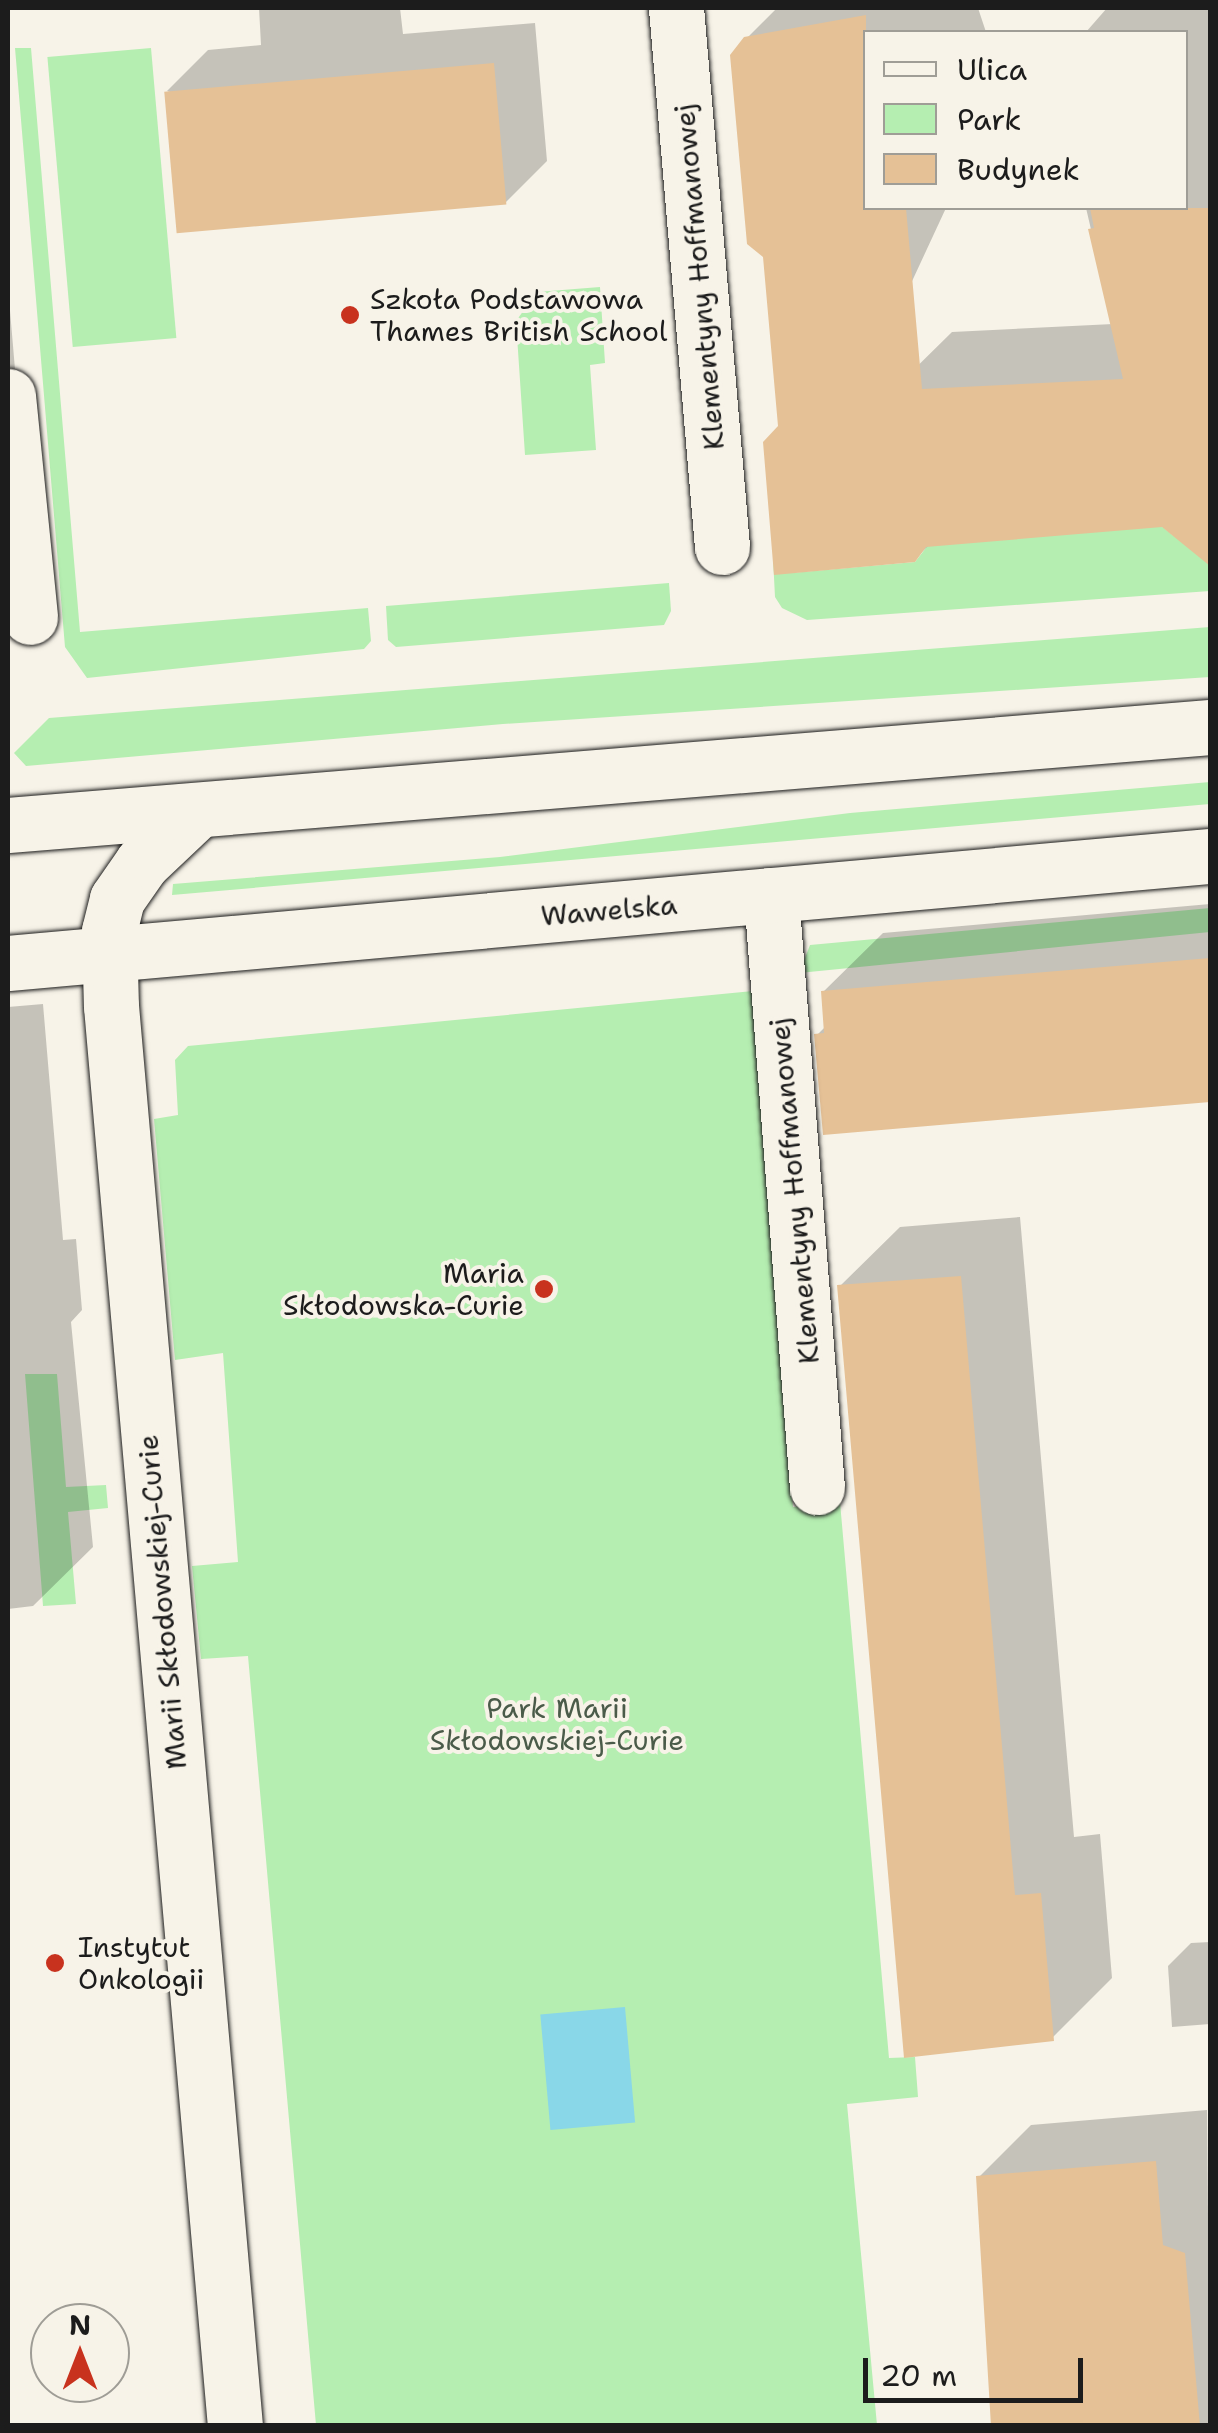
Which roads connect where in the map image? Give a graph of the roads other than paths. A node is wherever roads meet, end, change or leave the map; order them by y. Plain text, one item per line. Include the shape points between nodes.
1 (676, 8) edge
2 (8, 396) edge
3 (722, 547) dead end
4 (30, 618) dead end
5 (1210, 727) edge
6 (197, 810) junction
7 (8, 825) edge
8 (1210, 856) edge
9 (771, 896) junction
10 (111, 954) junction
11 (8, 963) edge
12 (817, 1487) dead end
13 (235, 2426) edge

1 - 3 street, Klementyny Hoffmanowej
2 - 4 street
5 - 6 street
6 - 7 street
6 - 10 street, Marii Skłodowskiej-Curie via 129,880 112,914
8 - 9 street, Wawelska
9 - 10 street, Wawelska
9 - 12 street, Klementyny Hoffmanowej
10 - 11 street, Wawelska
10 - 13 street, Marii Skłodowskiej-Curie

